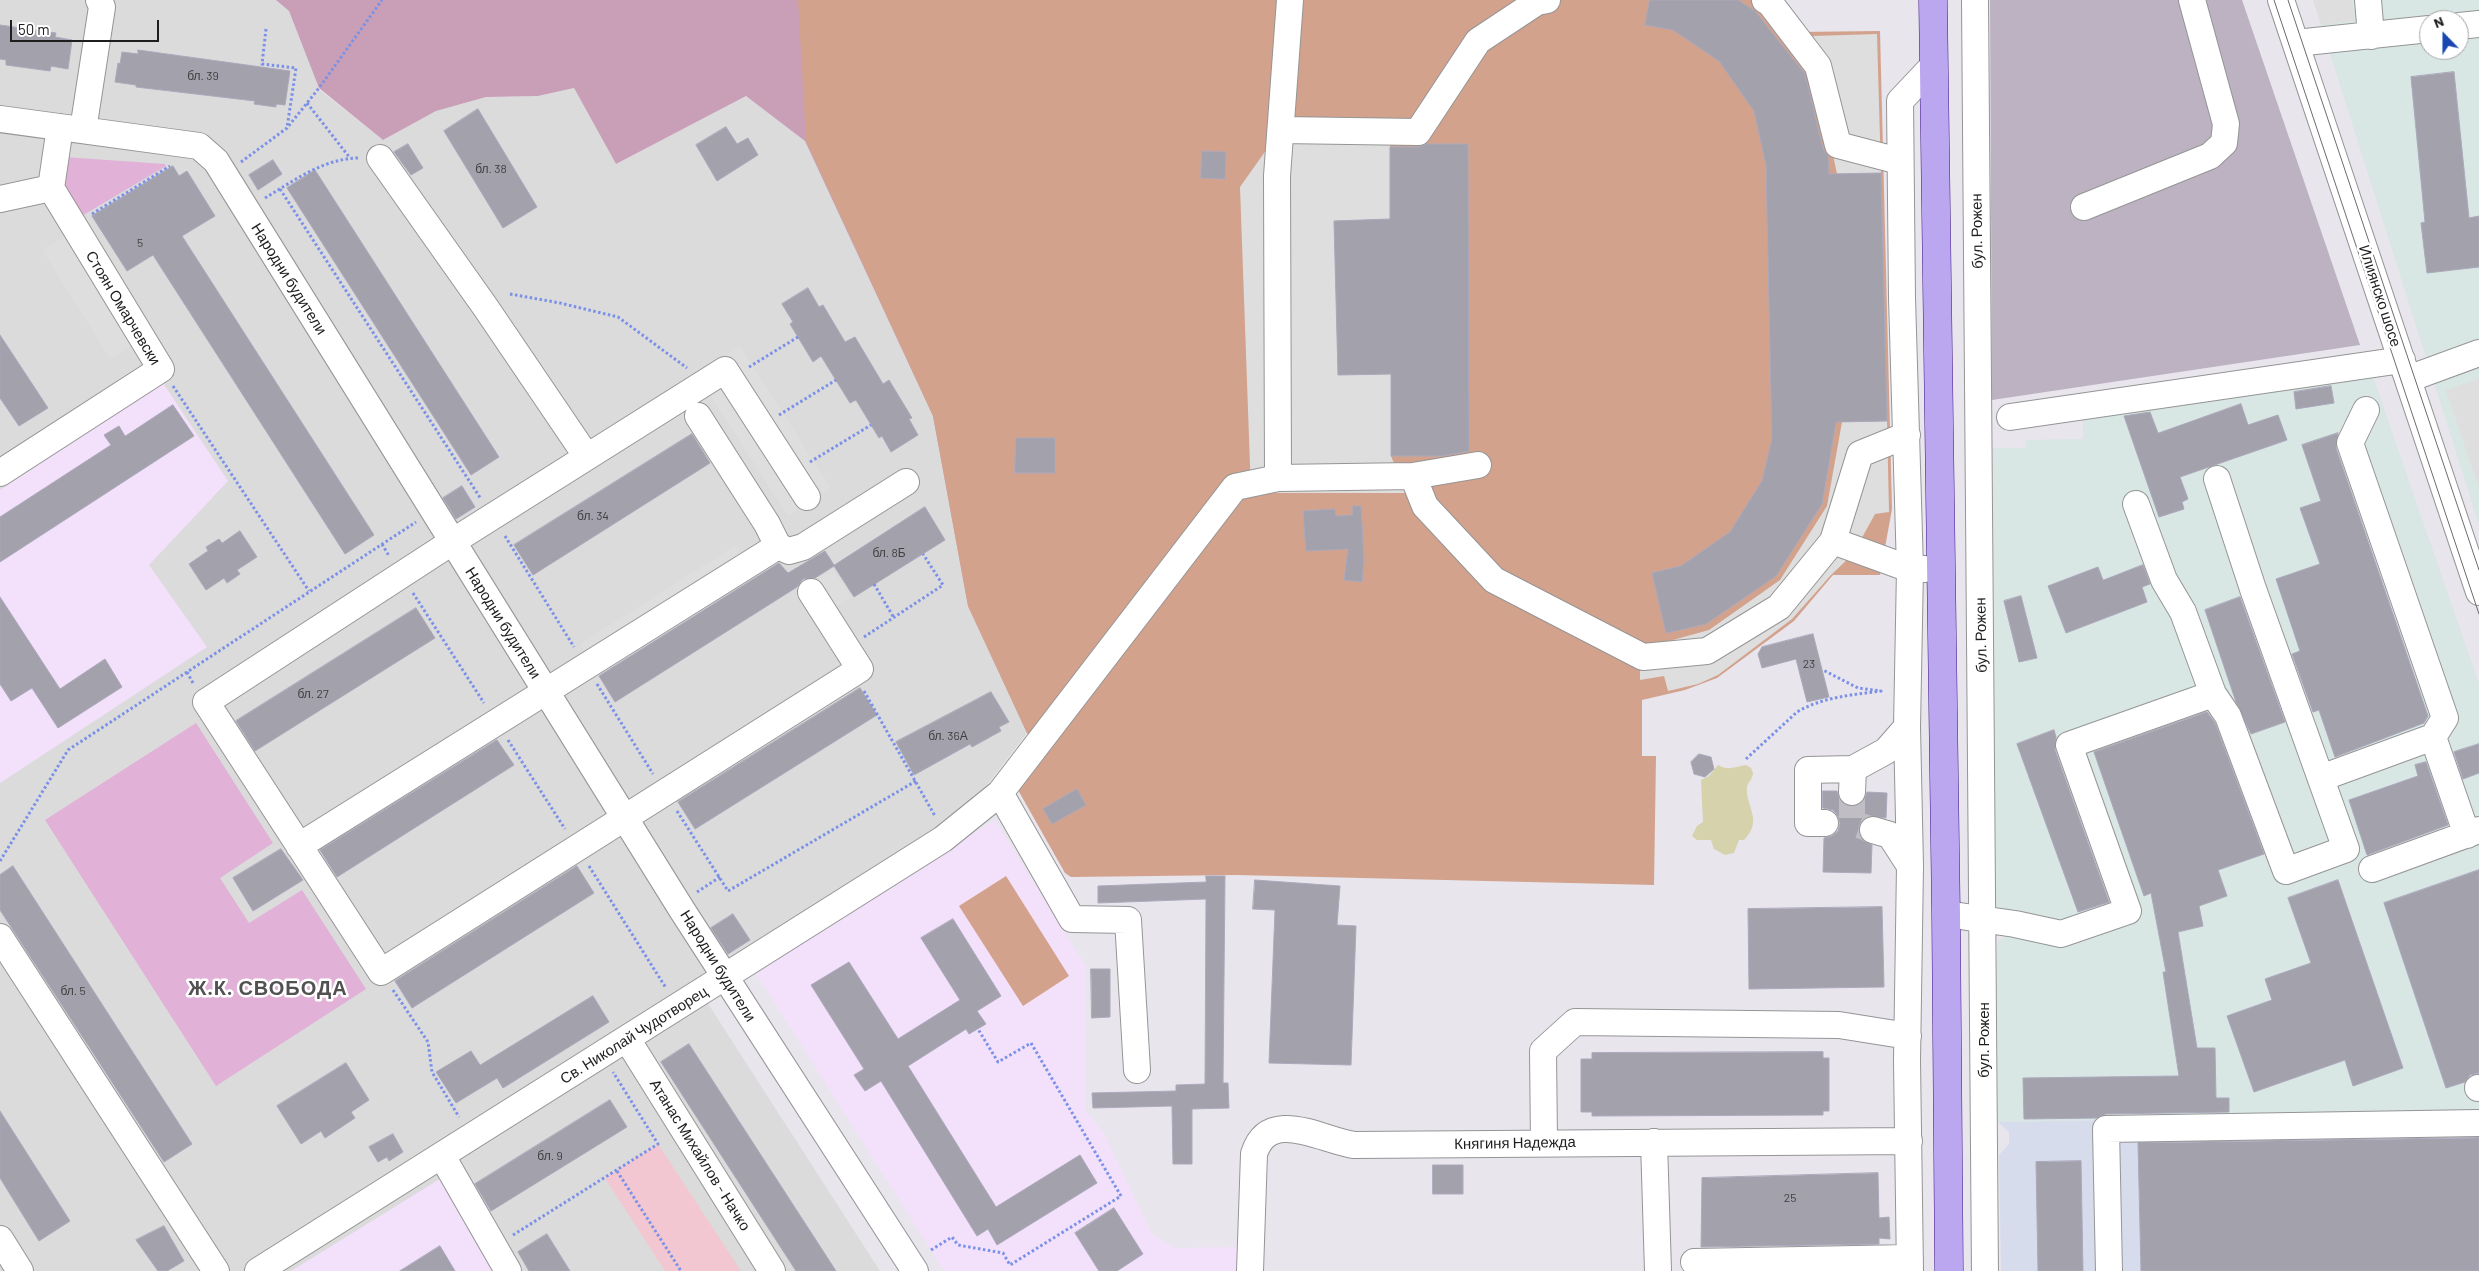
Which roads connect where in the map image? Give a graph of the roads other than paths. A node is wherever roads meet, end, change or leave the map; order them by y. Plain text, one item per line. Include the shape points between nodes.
1 (99, 0) edge
2 (1290, 0) edge
3 (1547, 0) edge
4 (1765, 0) edge
5 (1933, 0) edge
6 (1975, 0) edge
7 (2192, 0) edge
8 (2281, 0) edge
9 (2368, 0) edge
10 (2419, 30) edge
11 (2371, 36) junction
12 (2296, 44) junction
13 (1933, 66) junction
14 (0, 119) edge
15 (72, 129) junction
16 (1281, 130) junction
17 (380, 158) road end
18 (1899, 161) junction
19 (51, 188) junction
20 (0, 199) edge
21 (2084, 207) dead end
22 (2479, 353) edge
23 (2405, 369) junction
24 (2366, 410) dead end
25 (698, 416) dead end
26 (2010, 417) dead end
27 (1907, 435) junction
28 (587, 457) junction
29 (1478, 465) dead end
30 (0, 473) edge
31 (1413, 476) junction
32 (1278, 478) junction
33 (2217, 479) dead end
34 (906, 482) dead end
35 (807, 497) dead end
36 (2136, 504) dead end
37 (1833, 541) junction
38 (452, 542) junction
39 (778, 546) junction
40 (1910, 569) junction
41 (1940, 569) junction
42 (812, 592) dead end
43 (2479, 592) edge
44 (546, 692) junction
45 (2213, 694) junction
46 (1907, 726) junction
47 (2433, 737) junction
48 (2321, 778) junction
49 (1000, 793) junction
50 (625, 818) junction
51 (1825, 823) dead end
52 (1873, 830) tunnel mouth
53 (2473, 832) edge
54 (299, 846) junction
55 (1910, 866) junction
56 (2372, 869) dead end
57 (1946, 914) junction
58 (1984, 921) junction
59 (0, 937) edge
60 (725, 977) junction
61 (1908, 1036) junction
62 (627, 1039) junction
63 (1137, 1070) dead end
64 (2479, 1123) edge
65 (1909, 1141) junction
66 (1544, 1142) junction
67 (1654, 1142) junction
68 (442, 1156) junction
69 (0, 1238) edge
70 (1694, 1262) dead end
71 (1910, 1265) edge
72 (20, 1271) edge
73 (216, 1271) edge
74 (258, 1271) edge
75 (508, 1271) edge
76 (772, 1271) edge
77 (915, 1271) edge
78 (1250, 1271) edge
79 (1658, 1271) edge
80 (1949, 1271) edge
81 (1985, 1271) edge
82 (2109, 1271) edge

1 - 15 street via 102,7
2 - 16 street
3 - 16 street via 1537,2 1478,41 1418,132
4 - 18 street via 1818,66 1838,145
5 - 13 main road
6 - 58 street, бул. Рожен
7 - 21 street via 2226,124 2224,143 2210,156
8 - 12 street, Илиянско шосе
9 - 11 street
10 - 11 street
11 - 12 street
12 - 23 street, Илиянско шосе
13 - 18 street via 1900,101
13 - 41 main road
14 - 15 street, Народни будители
15 - 19 street
15 - 38 street, Народни будители via 199,146 216,160
16 - 32 street via 1277,176
17 - 28 street
18 - 27 street
19 - 20 street
19 - 30 street, Стоян Омарчевски via 161,369
22 - 23 street
23 - 26 street
23 - 43 street, Илиянско шосе
24 - 47 street via 2350,443 2445,718
25 - 39 street
27 - 37 street via 1860,454
27 - 40 street
28 - 35 street via 725,370
28 - 38 street
29 - 31 street, Св. Николай Чудотворец
31 - 32 street, Св. Николай Чудотворец
31 - 37 street via 1426,506 1494,580 1643,657 1707,651 1779,607
32 - 49 street, Св. Николай Чудотворец via 1235,487
33 - 48 street
34 - 39 street via 802,547 789,551
36 - 45 street via 2164,580 2183,612
37 - 40 street
38 - 44 street, Народни будители
38 - 54 street via 206,702
39 - 44 street
40 - 41 street
40 - 46 street
41 - 57 main road
42 - 50 street via 860,669
44 - 50 street, Народни будители
44 - 54 street
45 - 48 street via 2228,716 2286,871 2346,849
45 - 58 street via 2069,745 2128,911 2061,934
46 - 51 street via 1886,752 1852,780 1808,770 1808,823
46 - 55 street
47 - 48 street
47 - 53 street
49 - 60 street, Св. Николай Чудотворец via 943,839
49 - 63 street via 1072,919 1128,920
50 - 54 street via 381,972
50 - 60 street, Народни будители
52 - 55 street via 1890,835
53 - 56 street
55 - 61 street
57 - 58 street
57 - 80 main road
58 - 81 street, бул. Рожен
59 - 73 street
60 - 62 street, Св. Николай Чудотворец
60 - 77 street, Народни будители
61 - 65 street
61 - 66 street via 1839,1025 1575,1022 1543,1051
62 - 68 street, Св. Николай Чудотворец
62 - 76 street, Атанас Михайлов - Начко
64 - 82 street via 2106,1130
65 - 67 street, Княгиня Надежда
65 - 71 street
66 - 67 street, Княгиня Надежда
66 - 78 street, Княгиня Надежда via 1354,1145 1337,1142 1303,1128 1266,1134 1257,1143 1254,1154
67 - 79 street
68 - 74 street, Св. Николай Чудотворец
68 - 75 street
69 - 72 street
70 - 71 street

